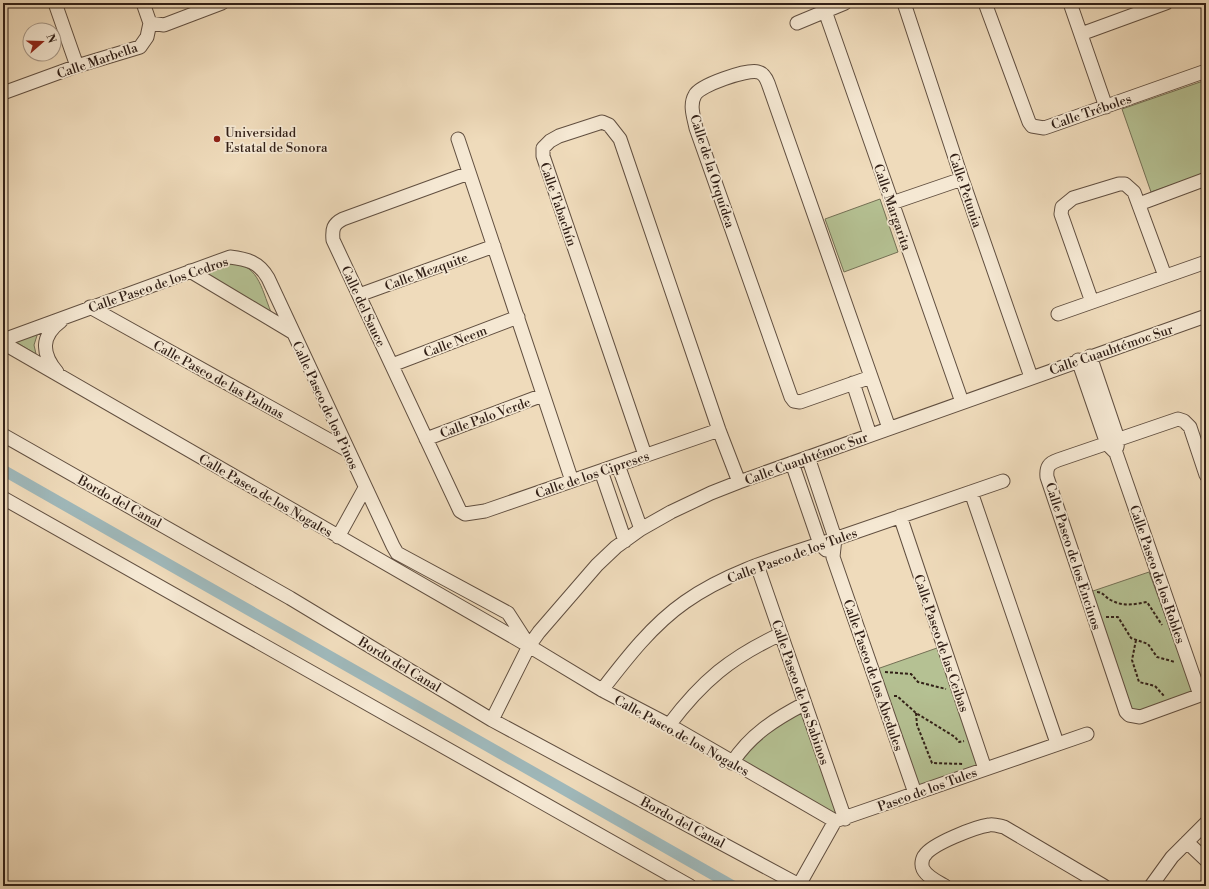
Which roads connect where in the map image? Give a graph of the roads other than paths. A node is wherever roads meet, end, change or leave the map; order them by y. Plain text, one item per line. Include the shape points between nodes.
1 (55, 3) edge
2 (142, 3) edge
3 (222, 3) edge
4 (844, 3) edge
5 (904, 3) edge
6 (985, 3) edge
7 (1070, 3) edge
8 (1166, 3) edge
9 (824, 11) junction
10 (150, 23) junction
11 (797, 23) dead end
12 (1080, 34) junction
13 (77, 66) junction
14 (1206, 70) edge
15 (3, 93) edge
16 (1106, 107) junction
17 (458, 139) dead end
18 (469, 173) junction
19 (1206, 179) edge
20 (962, 180) junction
21 (892, 203) junction
22 (1139, 204) junction
23 (494, 246) junction
24 (251, 261) joint
25 (1206, 262) edge
26 (190, 271) junction
27 (1165, 276) junction
28 (359, 295) junction
29 (1092, 302) junction
30 (90, 307) junction
31 (1058, 314) dead end
32 (1206, 316) edge
33 (65, 317) junction
34 (518, 318) junction
35 (292, 332) junction
36 (3, 341) edge
37 (1084, 358) junction
38 (392, 365) junction
39 (60, 376) junction
40 (871, 377) junction
41 (1031, 377) junction
42 (853, 383) junction
43 (543, 395) junction
44 (962, 402) junction
45 (889, 428) junction
46 (719, 430) junction
47 (3, 435) edge
48 (870, 435) junction
49 (426, 439) junction
50 (1114, 445) junction
51 (347, 450) junction
52 (645, 456) junction
53 (808, 457) junction
54 (792, 463) junction
55 (618, 465) junction
56 (601, 471) junction
57 (1206, 475) edge
58 (572, 481) junction
59 (1003, 481) dead end
60 (739, 482) junction
61 (365, 488) junction
62 (971, 492) junction
63 (3, 498) edge
64 (465, 514) joint
65 (900, 516) junction
66 (641, 529) junction
67 (338, 537) junction
68 (835, 538) junction
69 (625, 540) junction
70 (820, 544) junction
71 (397, 553) junction
72 (833, 557) junction
73 (757, 565) junction
74 (390, 567) junction
75 (781, 634) junction
76 (529, 646) junction
77 (602, 690) junction
78 (1203, 694) edge
79 (804, 704) junction
80 (492, 720) junction
81 (669, 725) junction
82 (1087, 734) dead end
83 (1057, 743) junction
84 (732, 763) junction
85 (984, 764) junction
86 (915, 793) junction
87 (840, 820) junction
88 (1203, 831) edge
89 (1187, 842) junction
90 (1206, 860) edge
91 (800, 885) edge
92 (690, 886) edge
93 (945, 886) edge
94 (1104, 886) edge
95 (1151, 886) edge

1 - 13 street
2 - 10 street
3 - 10 street via 164,25
4 - 9 street
5 - 20 street, Calle Petunia
6 - 16 street, Calle Tréboles via 1032,126 1044,128
7 - 12 street
8 - 12 street
9 - 11 street
9 - 21 street, Calle Margarita
10 - 13 street, Calle Marbella via 147,37 140,47
12 - 16 street
13 - 15 street, Calle Marbella
14 - 16 street, Calle Tréboles
17 - 18 street
18 - 23 street
18 - 28 street, Calle del Sauce via 336,223 333,227 333,240
19 - 22 street
20 - 21 street
20 - 41 street, Calle Petunia
21 - 44 street, Calle Margarita
22 - 27 street
22 - 29 street via 1129,186 1119,184 1073,198 1062,208 1062,218
23 - 28 street, Calle Mezquite
23 - 34 street
24 - 26 street, Calle Paseo de los Cedros via 230,257
24 - 35 street, Calle Paseo de los Pinos via 266,274
25 - 27 street
26 - 30 street, Calle Paseo de los Cedros
26 - 35 street
27 - 29 street
28 - 38 street, Calle del Sauce
29 - 31 street
30 - 33 street, Calle Paseo de los Cedros
30 - 51 street, Calle Paseo de las Palmas
32 - 37 street, Calle Cuauhtémoc Sur
33 - 36 street, Calle Paseo de los Cedros
33 - 39 street, Calle Paseo de los Cedros via 51,329 46,342 48,361
34 - 38 street, Calle Neem
34 - 43 street
35 - 51 street, Calle Paseo de los Pinos
36 - 39 street, Calle Paseo de los Nogales
37 - 41 street, Calle Cuauhtémoc Sur
37 - 50 street, Calle Paseo de los Robles
38 - 49 street, Calle del Sauce
39 - 67 street, Calle Paseo de los Nogales
40 - 42 street, Calle de la Orquídea
40 - 42 street, Calle de la Orquídea via 766,78 756,71 749,72 701,88 695,94 692,104 696,128 791,397 794,401 800,402
40 - 45 street, Calle de la Orquídea
41 - 44 street, Calle Cuauhtémoc Sur
42 - 48 street
43 - 49 street, Calle Palo Verde
43 - 58 street
44 - 45 street, Calle Cuauhtémoc Sur
45 - 48 street, Calle Cuauhtémoc Sur
46 - 52 street, Calle de los Cipreses
46 - 52 street, Calle Tabachín via 620,139 609,125 602,122 559,136 550,140 543,148 543,156
46 - 60 street
47 - 80 street, Bordo del Canal via 290,598
48 - 53 street, Calle Cuauhtémoc Sur
49 - 64 street, Calle del Sauce via 456,505
50 - 57 street, Calle Paseo de los Encinos via 1173,420 1181,420 1190,428
50 - 78 street, Calle Paseo de los Robles via 1190,668
50 - 78 street, Calle Paseo de los Encinos via 1052,462 1047,470 1047,477 1123,706 1129,716 1140,717
51 - 61 street, Calle Paseo de los Pinos
52 - 55 street, Calle de los Cipreses
53 - 54 street, Calle Cuauhtémoc Sur
53 - 68 street, Calle Paseo de los Abedules
54 - 60 street, Calle Cuauhtémoc Sur
54 - 70 street, Calle Paseo de los Abedules
55 - 56 street, Calle de los Cipreses
55 - 66 street
56 - 58 street, Calle de los Cipreses
56 - 69 street
58 - 64 street, Calle de los Cipreses via 485,511
59 - 62 street, Calle Paseo de los Tules
60 - 66 street, Calle Cuauhtémoc Sur via 705,496
61 - 67 street
61 - 71 street, Calle Paseo de los Pinos
62 - 65 street, Calle Paseo de los Tules
62 - 83 street
63 - 92 street
65 - 68 street, Calle Paseo de los Tules
65 - 85 street, Calle Paseo de las Ceibas
66 - 69 street, Calle Cuauhtémoc Sur
67 - 74 street, Calle Paseo de los Nogales
68 - 70 street, Calle Paseo de los Tules
68 - 72 street, Calle Paseo de los Abedules
69 - 76 street, Calle Cuauhtémoc Sur via 597,565
70 - 72 street, Calle Paseo de los Abedules
70 - 73 street, Calle Paseo de los Tules
71 - 74 street
71 - 76 street, Calle Paseo de los Nogales via 508,613
72 - 86 street, Calle Paseo de los Abedules
73 - 75 street, Calle Paseo de los Sabinos
73 - 77 street, Calle Paseo de los Tules via 684,603 641,643
74 - 76 street, Calle Paseo de los Nogales
75 - 79 street, Calle Paseo de los Sabinos
75 - 81 street via 743,654 720,670 696,692
76 - 77 street, Calle Paseo de los Nogales
76 - 80 street, Calle Cuauhtémoc Sur
77 - 81 street, Calle Paseo de los Nogales
79 - 84 street via 764,728 749,741
79 - 87 street, Calle Paseo de los Sabinos
80 - 91 street, Bordo del Canal
81 - 84 street, Calle Paseo de los Nogales
82 - 83 street, Paseo de los Tules
83 - 85 street, Paseo de los Tules
84 - 87 street, Calle Paseo de los Nogales
85 - 86 street, Paseo de los Tules
86 - 87 street, Paseo de los Tules
87 - 91 street
88 - 89 street
89 - 90 street
89 - 95 street via 1172,857
93 - 94 street via 923,869 924,855 931,848 990,824 1004,827

